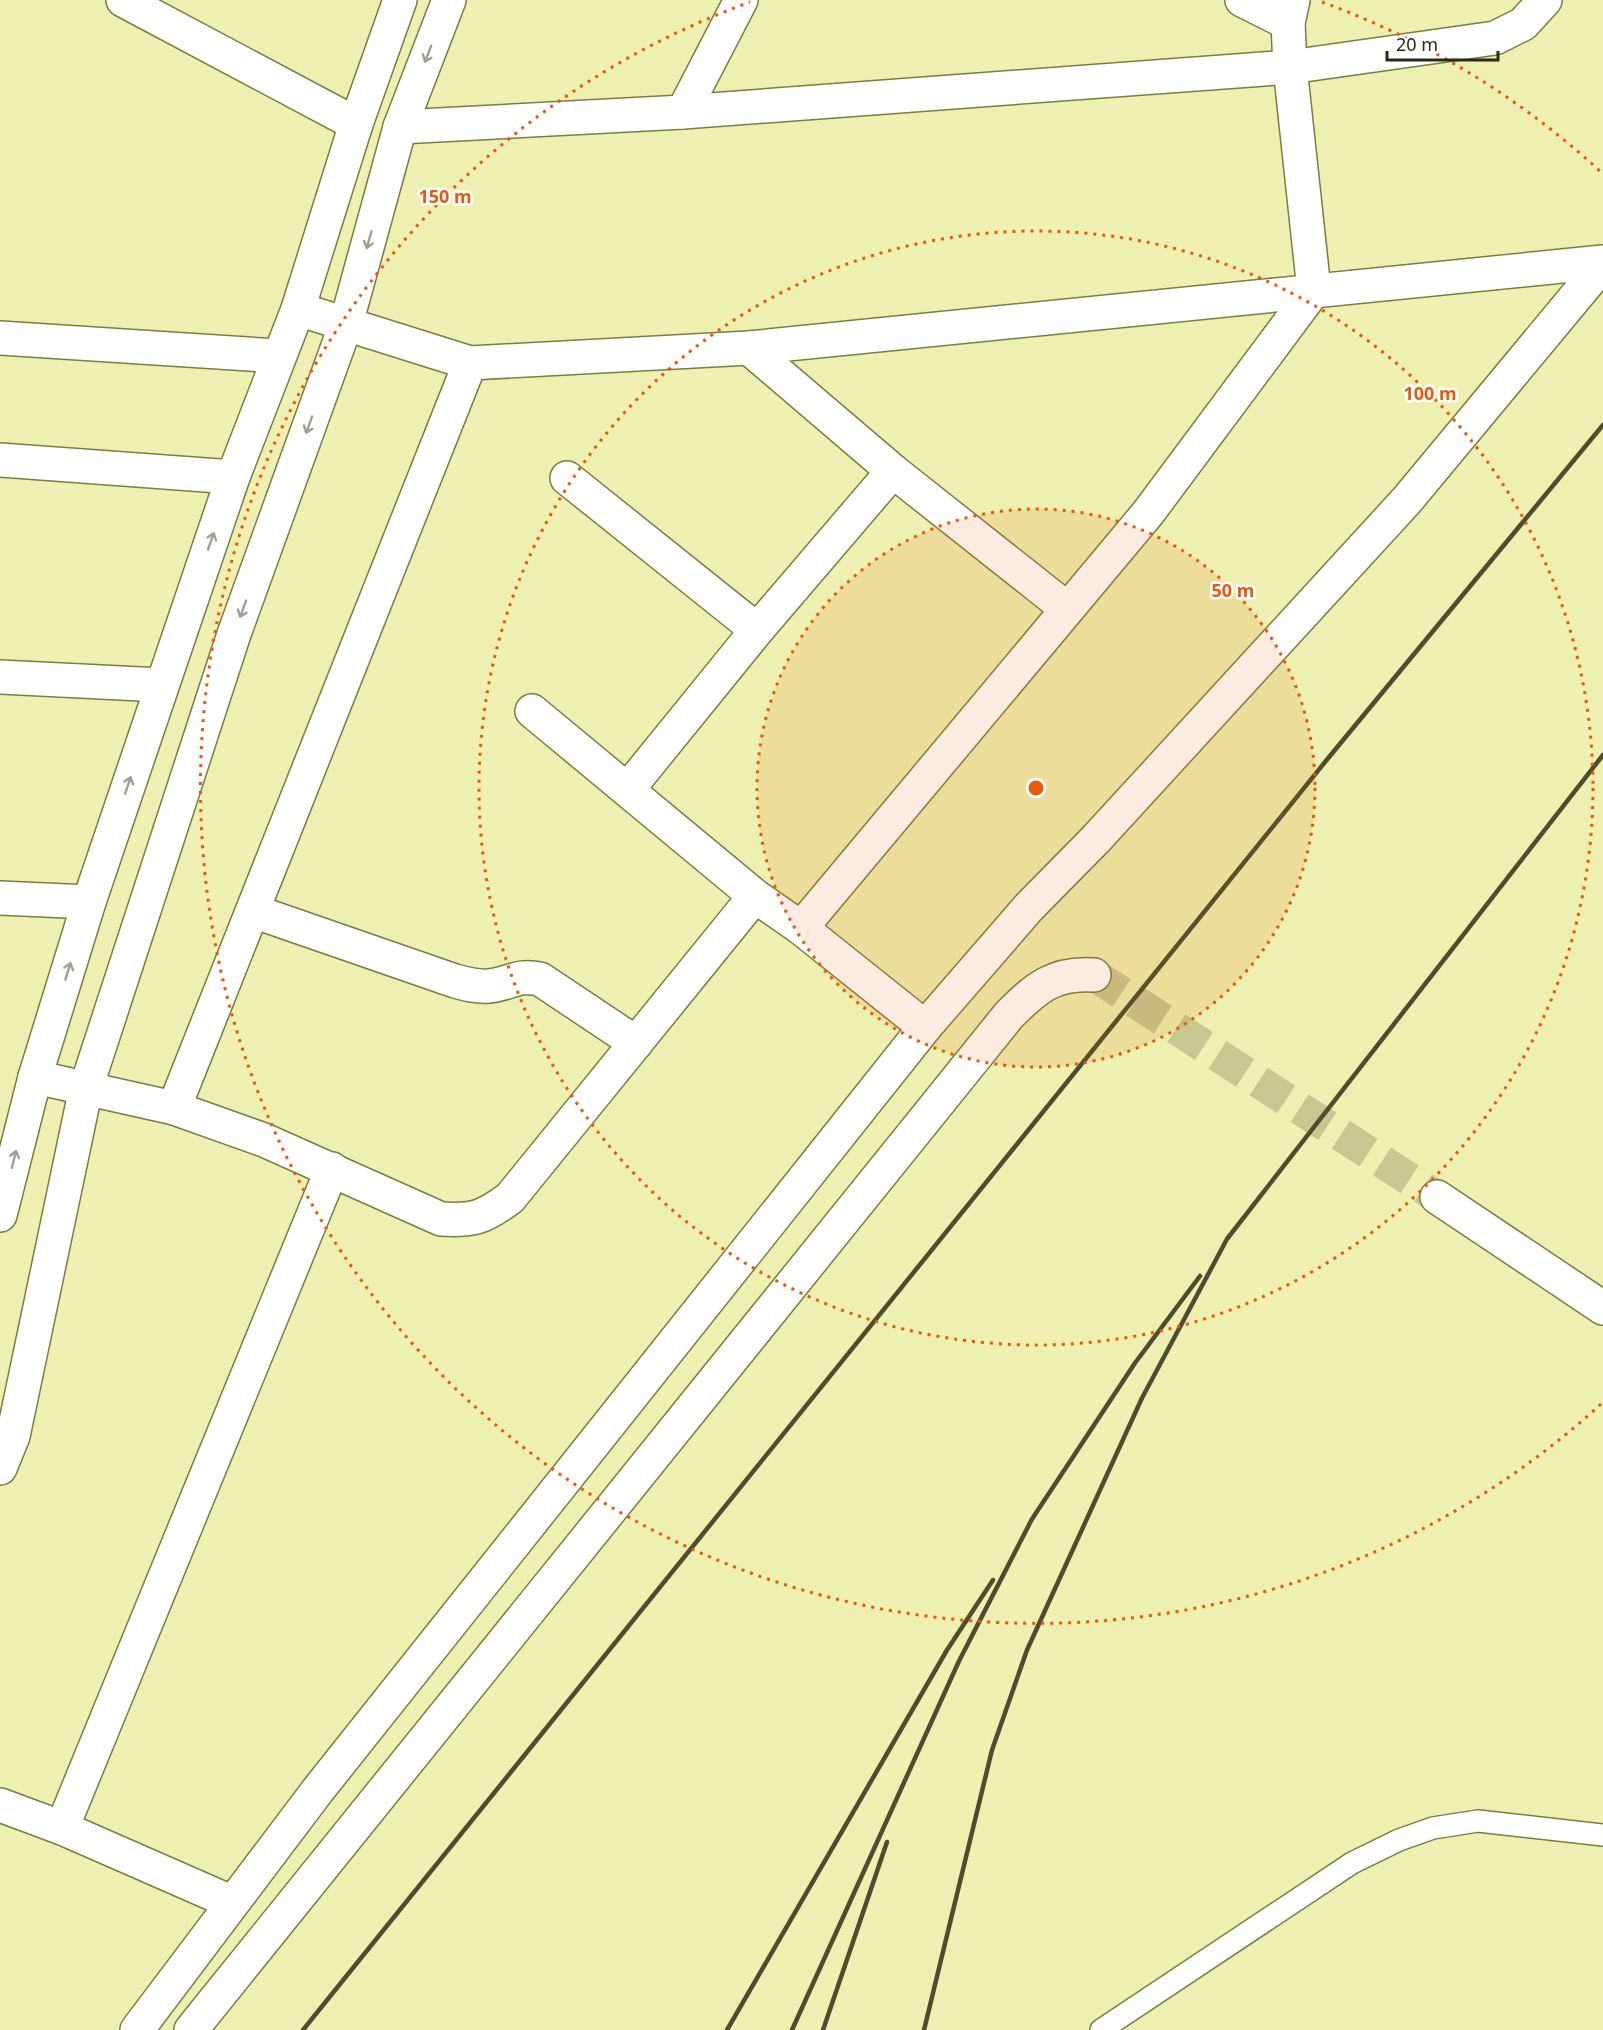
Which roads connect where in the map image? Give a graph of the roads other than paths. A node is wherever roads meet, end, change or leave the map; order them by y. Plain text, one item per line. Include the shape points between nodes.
1 (123, 0) edge
2 (400, 0) edge
3 (449, 0) edge
4 (741, 0) edge
5 (1242, 0) edge
6 (1545, 0) edge
7 (1291, 11) edge
8 (1290, 67) junction
9 (683, 112) junction
10 (356, 124) junction
11 (400, 127) junction
12 (1603, 263) edge
13 (1314, 290) junction
14 (298, 309) junction
15 (346, 324) junction
16 (0, 338) edge
17 (749, 348) junction
18 (278, 356) junction
19 (470, 363) junction
20 (0, 460) edge
21 (893, 471) junction
22 (233, 477) junction
23 (567, 478) dead end
24 (1066, 608) junction
25 (757, 630) junction
26 (0, 677) edge
27 (161, 685) junction
28 (532, 711) dead end
29 (628, 789) junction
30 (755, 896) junction
31 (0, 898) edge
32 (89, 902) junction
33 (253, 911) junction
34 (801, 928) junction
35 (1094, 975) tunnel mouth
36 (925, 1027) junction
37 (636, 1043) junction
38 (35, 1077) junction
39 (86, 1088) junction
40 (174, 1108) junction
41 (332, 1169) junction
42 (1437, 1197) tunnel mouth
43 (0, 1215) edge
44 (1603, 1308) edge
45 (0, 1468) edge
46 (0, 1805) edge
47 (62, 1828) junction
48 (1603, 1835) edge
49 (231, 1902) junction
50 (137, 2030) edge
51 (191, 2030) edge
52 (1101, 2030) edge

1 - 10 street
2 - 10 street
3 -> 11 street
4 - 9 street
5 - 7 street
6 - 8 street via 1523,24 1495,39
7 - 8 street
8 - 9 street
8 - 13 street
9 - 11 street
10 - 14 street
11 -> 15 street
12 - 13 street
12 - 36 street via 1407,500 1029,907
13 - 17 street
13 - 24 street via 1148,513
14 - 15 street
14 - 18 street
15 - 19 street
15 -> 39 street via 234,634
16 - 18 street
17 - 19 street
17 - 21 street
18 - 22 street
19 - 33 street
20 - 22 street
21 - 24 street
21 - 25 street
27 -> 22 street
23 - 25 street
24 - 34 street
25 - 29 street
26 - 27 street
32 -> 27 street
28 - 29 street
29 - 30 street
30 - 34 street
30 - 37 street
31 - 32 street
38 -> 32 street
33 - 37 street via 455,981 491,986 524,976 540,979
33 - 40 street
34 - 36 street
35 - 51 street via 1078,974 1038,987 1009,1015
36 - 49 street
37 - 41 street via 510,1198 487,1215 467,1220 441,1219
38 - 39 street
43 -> 38 street
39 - 40 street
39 - 45 street via 13,1436
40 - 41 street
41 - 47 street
42 - 44 street
46 - 47 street
47 - 49 street
48 - 52 lane via 1478,1821 1433,1828 1399,1840 1352,1863
49 - 50 street

